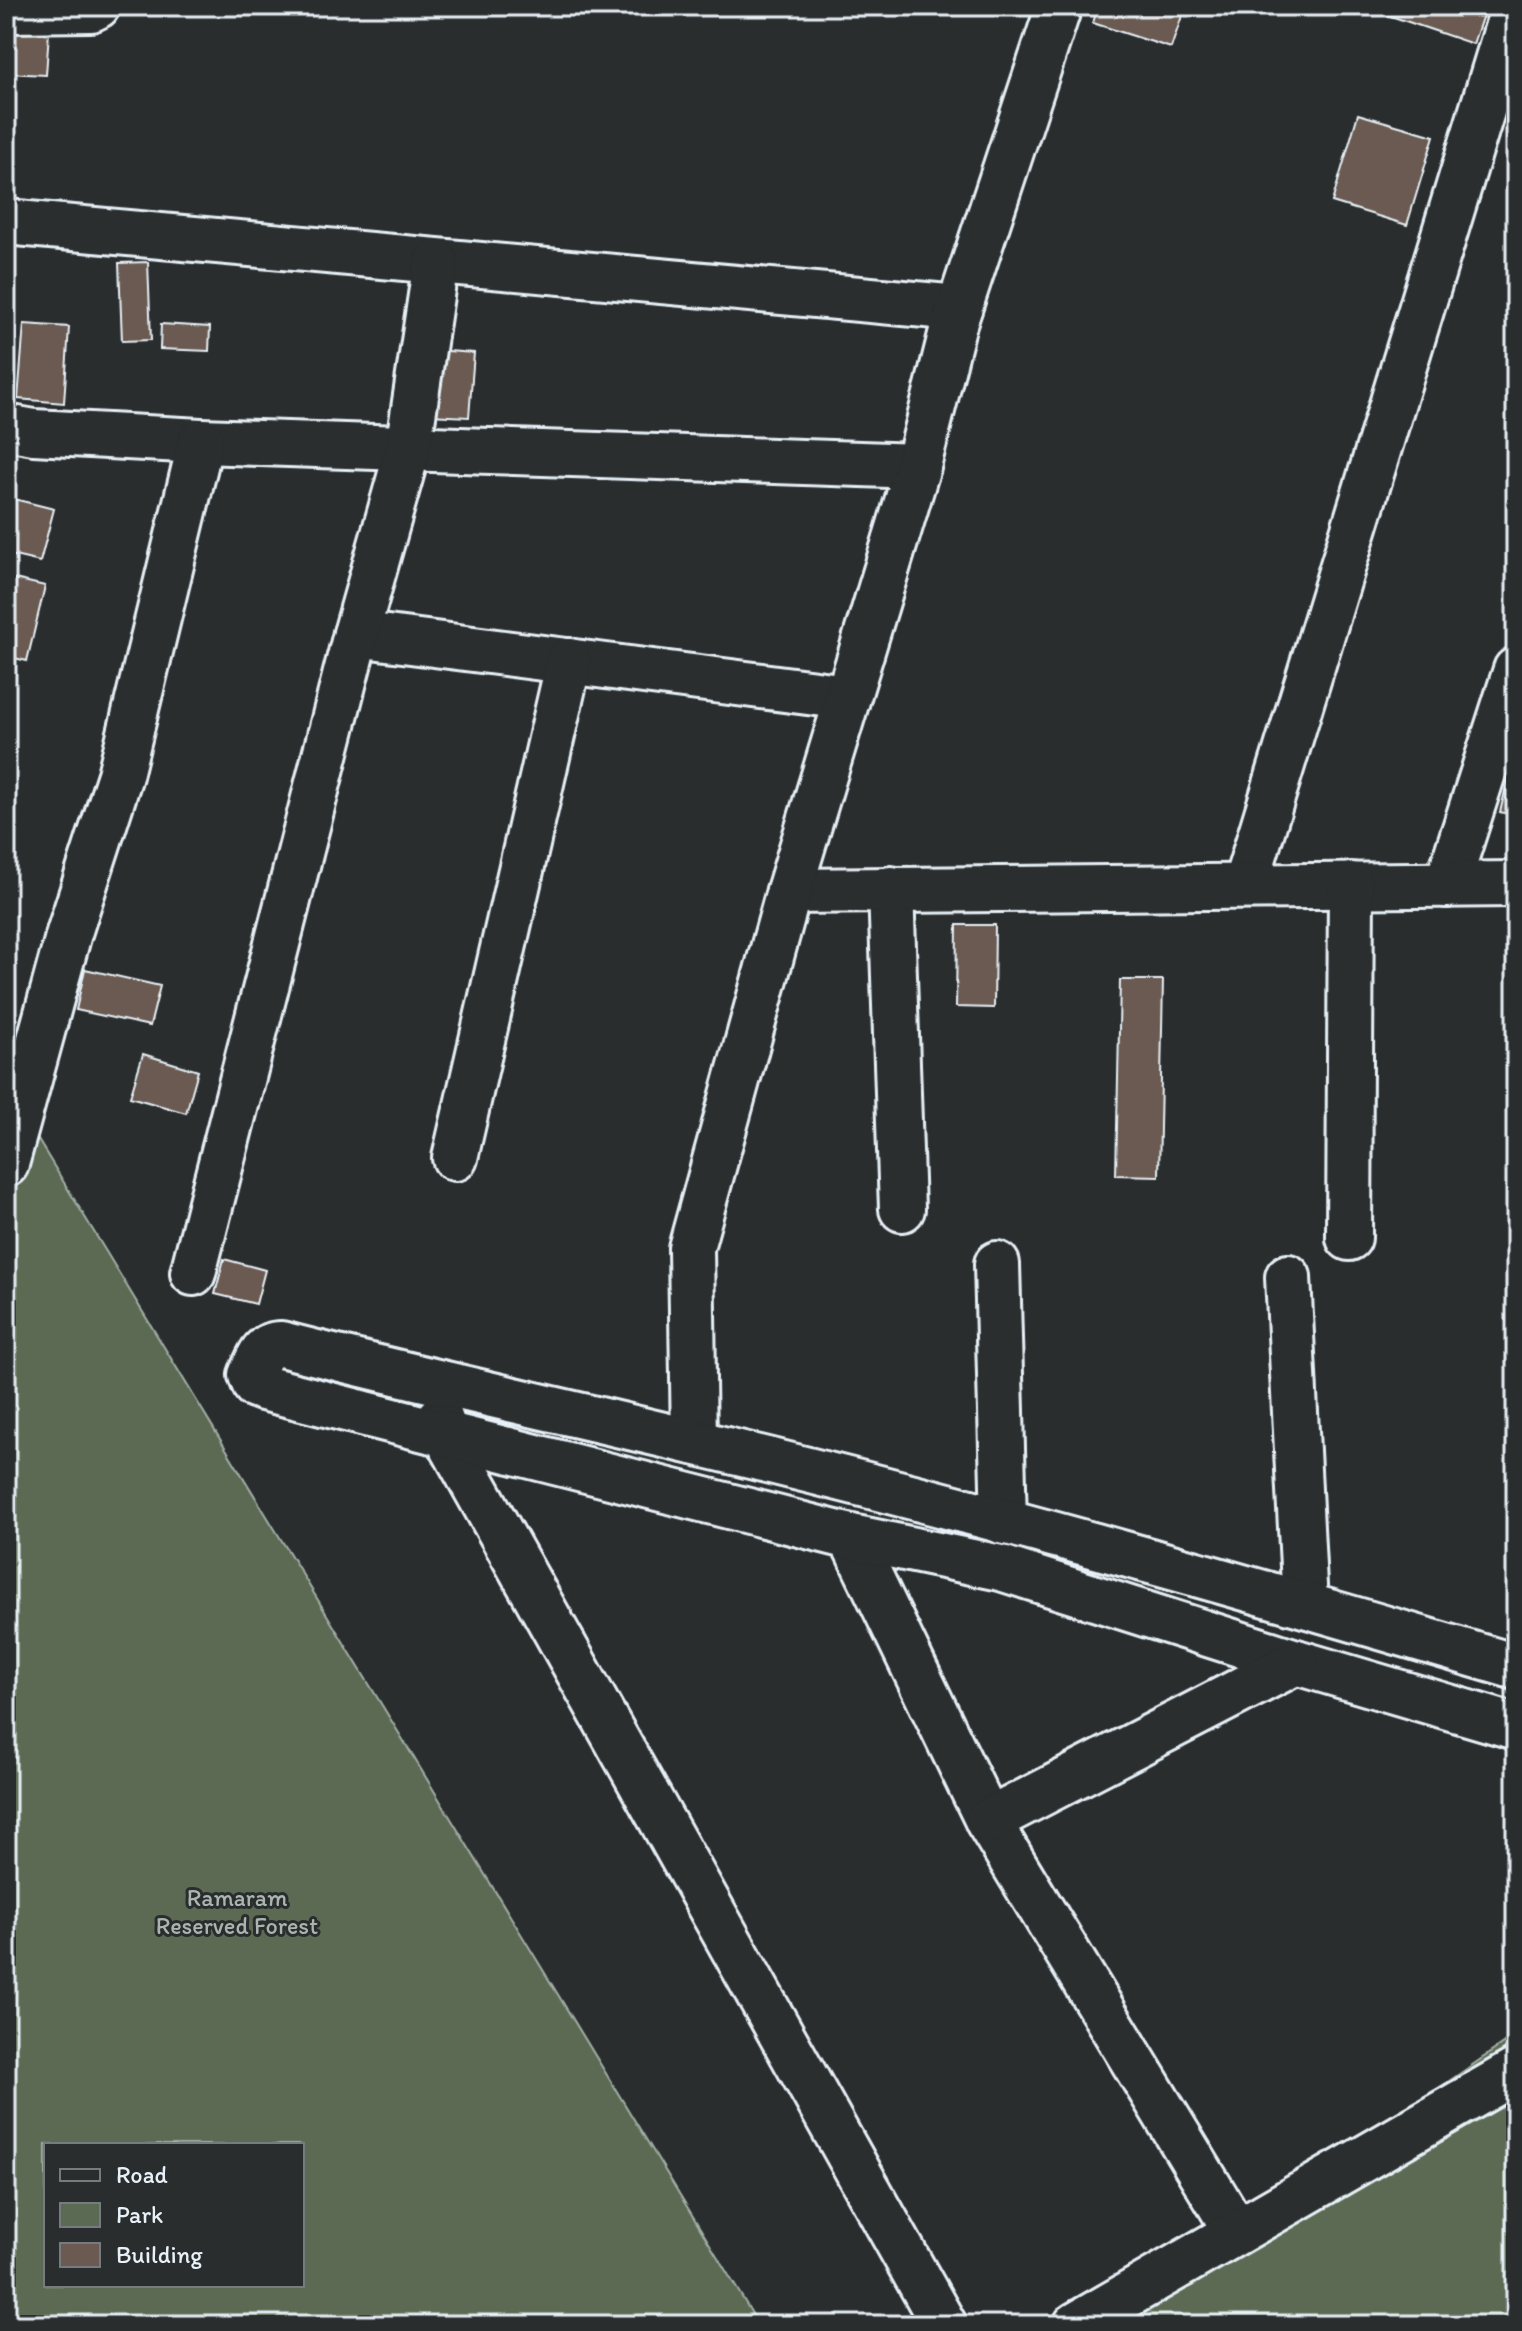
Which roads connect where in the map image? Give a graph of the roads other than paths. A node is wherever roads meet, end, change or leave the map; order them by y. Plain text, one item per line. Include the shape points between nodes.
1 (97, 6) edge
2 (1059, 6) edge
3 (1514, 6) edge
4 (15, 9) edge
5 (6, 222) edge
6 (436, 262) junction
7 (959, 308) junction
8 (6, 427) edge
9 (201, 441) junction
10 (408, 449) junction
11 (918, 466) junction
12 (356, 634) junction
13 (569, 661) junction
14 (1516, 670) edge
15 (847, 697) junction
16 (1516, 884) edge
17 (1351, 885) junction
18 (1447, 885) junction
19 (1245, 886) junction
20 (891, 889) junction
21 (789, 891) junction
22 (455, 1158) dead end
23 (6, 1164) edge
24 (902, 1209) dead end
25 (1349, 1238) dead end
26 (997, 1264) dead end
27 (193, 1273) dead end
28 (1288, 1277) dead end
29 (428, 1382) junction
30 (446, 1435) junction
31 (694, 1442) junction
32 (1004, 1522) junction
33 (851, 1537) junction
34 (1305, 1605) junction
35 (1296, 1662) junction
36 (1516, 1667) edge
37 (1516, 1727) edge
38 (988, 1821) junction
39 (1516, 2071) edge
40 (1236, 2231) junction
41 (944, 2325) edge
42 (1076, 2325) edge

1 - 4 street
2 - 7 street
3 - 19 street
5 - 6 street
6 - 7 street
6 - 10 street
7 - 11 street
8 - 9 street
9 - 10 street
9 - 23 street via 120,775 69,933
10 - 11 street
10 - 12 street
11 - 15 street
12 - 13 street
12 - 27 street
13 - 15 street
13 - 22 street
14 - 18 street
15 - 21 street
16 - 18 street
17 - 18 street
17 - 19 street
17 - 25 street
19 - 20 street
20 - 21 street
20 - 24 street
21 - 31 street via 691,1248
26 - 32 street
28 - 34 street
29 - 30 street
29 - 30 street via 281,1344 263,1350 251,1375 263,1388
29 - 31 street
30 - 33 street
30 - 41 street
31 - 32 street
32 - 34 street
33 - 35 street via 1001,1568
33 - 38 street
34 - 36 street
35 - 37 street
35 - 38 street
38 - 40 street
39 - 40 street
40 - 42 street

